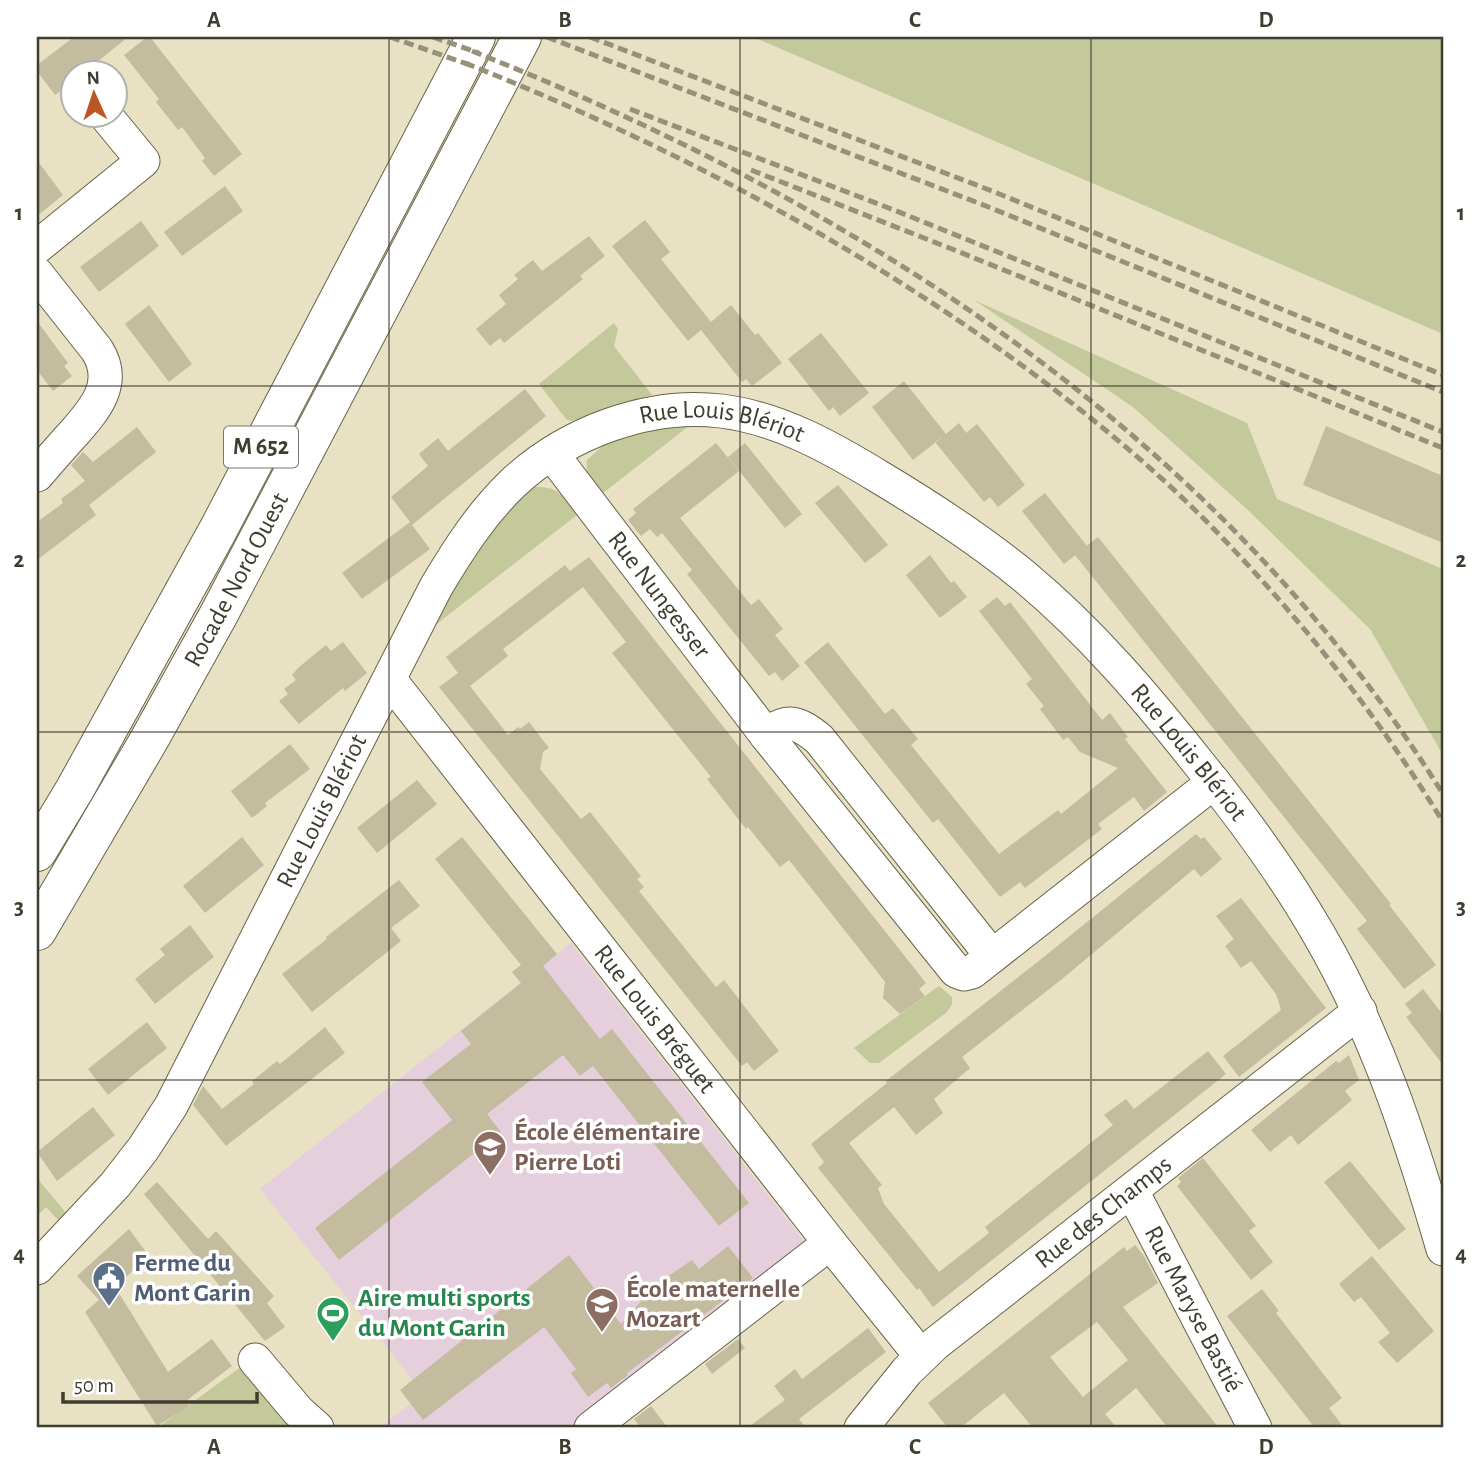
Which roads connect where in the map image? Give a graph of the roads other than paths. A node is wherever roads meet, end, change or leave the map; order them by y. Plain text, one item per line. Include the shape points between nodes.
1 (476, 37) edge
2 (522, 37) edge
3 (118, 130) edge
4 (37, 247) edge
5 (37, 274) edge
6 (552, 454) junction
7 (37, 475) edge
8 (390, 680) junction
9 (1214, 782) junction
10 (37, 852) edge
11 (37, 931) edge
12 (1360, 1012) junction
13 (1132, 1191) junction
14 (830, 1243) junction
15 (1443, 1249) edge
16 (37, 1268) edge
17 (921, 1356) junction
18 (255, 1360) dead end
19 (317, 1428) edge
20 (591, 1428) edge
21 (861, 1428) edge
22 (1255, 1428) edge

1 - 10 highway, Rocade Nord Ouest / M 652 via 212,542
2 - 11 highway, Rocade Nord Ouest / M 652 via 219,614
3 - 4 street via 143,161
5 - 7 street via 97,350 106,381 98,405
6 - 8 street, Rue Louis Blériot via 515,481 467,537 436,587
6 - 9 street, Rue Louis Blériot via 625,420 685,410 742,414 814,440 938,513 1026,578 1119,668
6 - 9 street, Rue Nungesser via 766,734 786,723 819,739 992,956
8 - 14 street, Rue Louis Bréguet
8 - 16 street, Rue Louis Blériot via 171,1106 115,1185
9 - 12 street, Rue Louis Blériot via 1300,903
12 - 13 street, Rue des Champs
12 - 15 street, Rue Louis Blériot via 1402,1117
13 - 17 street, Rue des Champs
13 - 22 street, Rue Maryse Bastié
14 - 17 street, Rue Louis Bréguet
14 - 20 street
17 - 21 street, Rue des Champs
18 - 19 street

